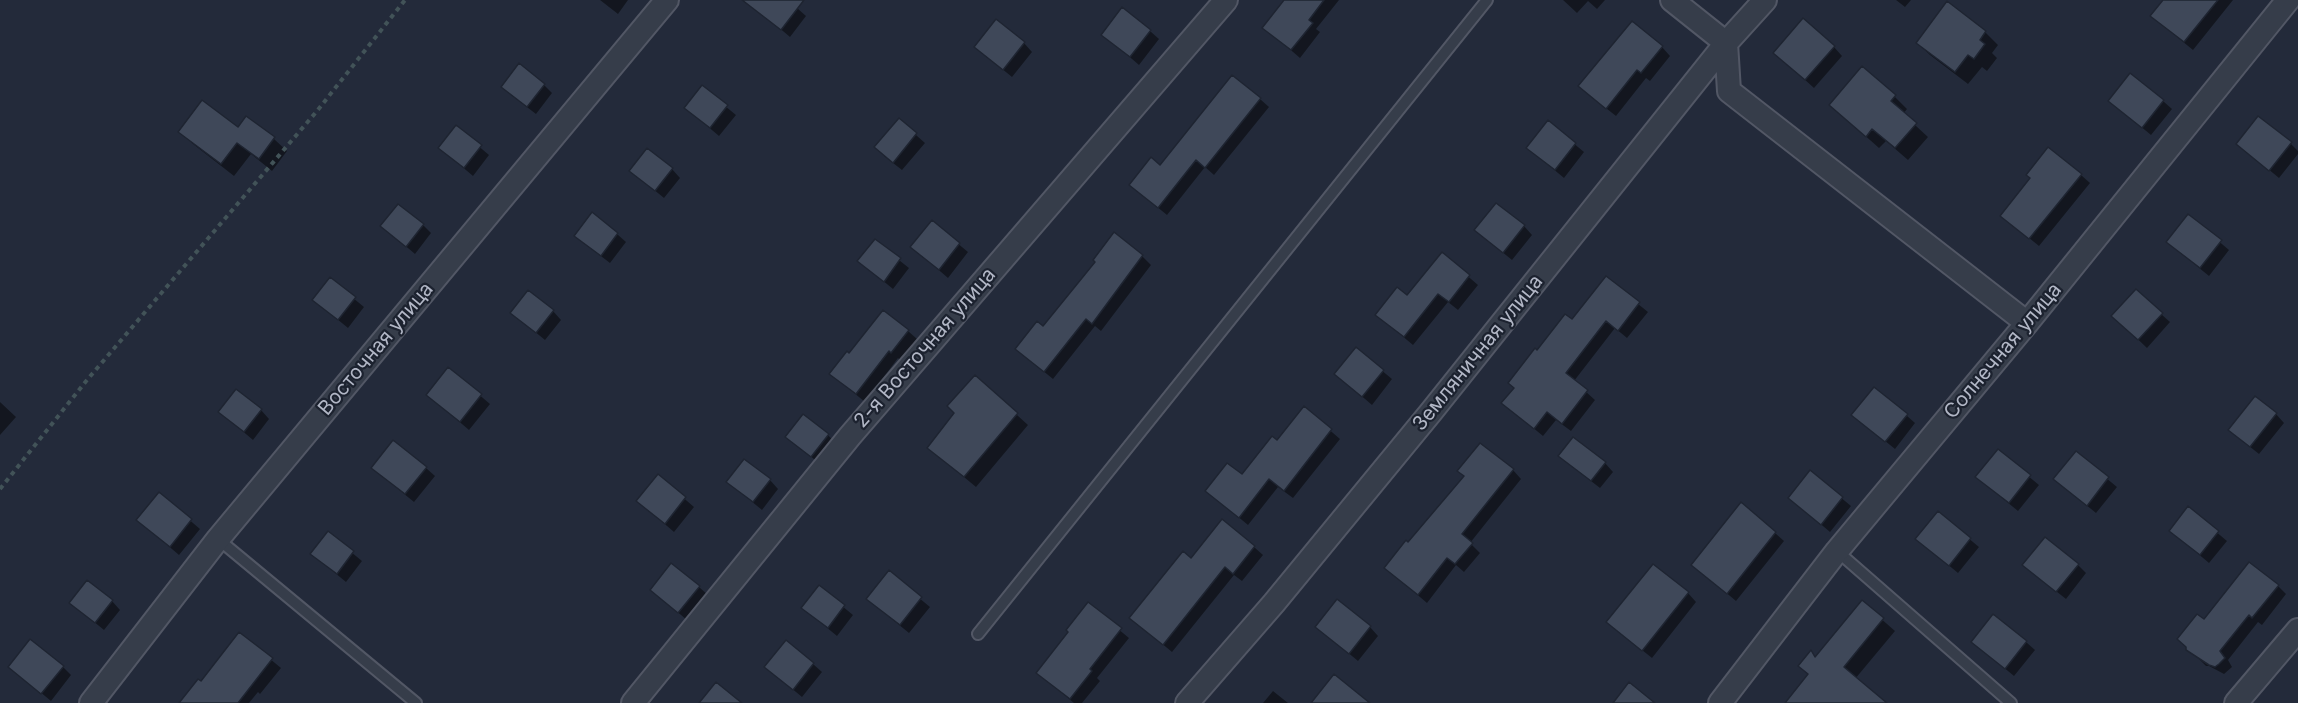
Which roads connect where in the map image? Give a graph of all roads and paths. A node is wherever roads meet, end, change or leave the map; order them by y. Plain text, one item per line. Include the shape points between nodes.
1 (405, 0) edge
2 (667, 0) edge
3 (1226, 0) edge
4 (1487, 0) edge
5 (1672, 0) edge
6 (1765, 0) edge
7 (2288, 0) edge
8 (1726, 43) junction
9 (2027, 323) junction
10 (0, 489) edge
11 (218, 539) junction
12 (1837, 551) junction
13 (2298, 630) edge
14 (978, 634) dead end
15 (91, 703) edge
16 (416, 703) edge
17 (633, 703) edge
18 (1187, 703) edge
19 (1720, 703) edge
20 (2011, 703) edge
21 (2236, 703) edge

1 - 10 path via 317,111 87,380
2 - 11 street, Восточная улица
3 - 17 street, 2-я Восточная улица via 850,436
4 - 14 lane
5 - 8 street
6 - 8 street, Земляничная улица
7 - 9 street, Солнечная улица
8 - 9 street via 1729,91
8 - 18 street, Земляничная улица via 1431,412
9 - 12 street, Солнечная улица
11 - 15 street, Восточная улица
11 - 16 lane
12 - 19 street, Солнечная улица
12 - 20 lane
13 - 21 street

